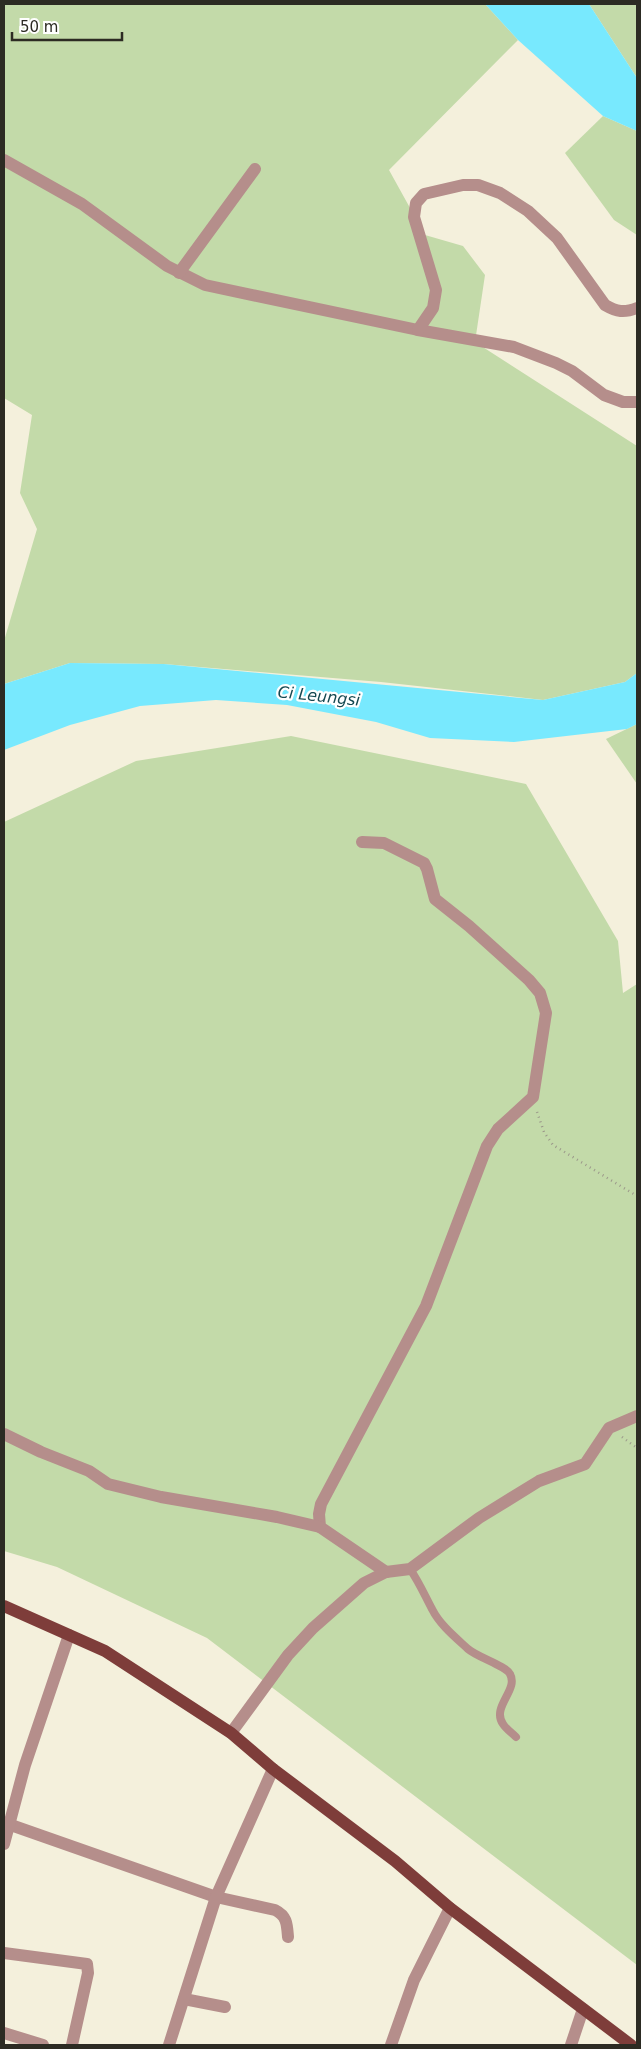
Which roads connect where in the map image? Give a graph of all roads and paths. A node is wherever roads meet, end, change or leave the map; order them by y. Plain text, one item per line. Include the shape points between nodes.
1 (4, 160) edge
2 (255, 170) dead end
3 (179, 273) junction
4 (637, 308) edge
5 (418, 330) junction
6 (637, 402) edge
7 (362, 842) dead end
8 (533, 1097) junction
9 (637, 1196) edge
10 (637, 1416) edge
11 (4, 1434) edge
12 (320, 1528) junction
13 (410, 1569) junction
14 (386, 1572) junction
15 (4, 1606) edge
16 (69, 1635) junction
17 (231, 1733) junction
18 (516, 1737) dead end
19 (273, 1769) junction
20 (8, 1824) junction
21 (4, 1844) edge
22 (216, 1897) junction
23 (450, 1908) junction
24 (288, 1937) dead end
25 (4, 1953) edge
26 (184, 1999) junction
27 (225, 2007) dead end
28 (583, 2009) junction
29 (4, 2032) edge
30 (43, 2045) edge
31 (72, 2045) edge
32 (169, 2045) edge
33 (391, 2045) edge
34 (571, 2045) edge
35 (631, 2045) edge

1 - 3 street via 82,204
2 - 3 street
3 - 5 street via 205,285
4 - 5 street via 615,312 604,305 556,238 528,211 500,193 478,185 463,185 424,194 416,203 414,217 436,290 434,308
5 - 6 street via 514,347 556,363 604,395 623,402
7 - 8 street via 384,843 424,863 435,899 514,966 540,993 546,1013
8 - 9 path via 544,1132 553,1145
8 - 12 street via 498,1129 486,1146 426,1306 321,1504
10 - 13 street via 609,1428 585,1464 539,1481 479,1518
11 - 12 street via 89,1471 108,1484
12 - 14 street
13 - 14 street
13 - 18 lane via 432,1610 448,1630 474,1654 511,1674 512,1684 500,1710 500,1718
14 - 17 street via 364,1583 312,1628 288,1655
15 - 16 main road
16 - 17 main road via 132,1666
16 - 20 street
17 - 19 main road
19 - 22 street
19 - 23 main road via 395,1861
20 - 21 street
20 - 22 street
22 - 24 street via 283,1913
22 - 26 street
23 - 28 main road
23 - 33 street via 414,1980
25 - 31 street via 87,1964 88,1973
26 - 27 street
26 - 32 street
28 - 34 street
28 - 35 main road
29 - 30 street

